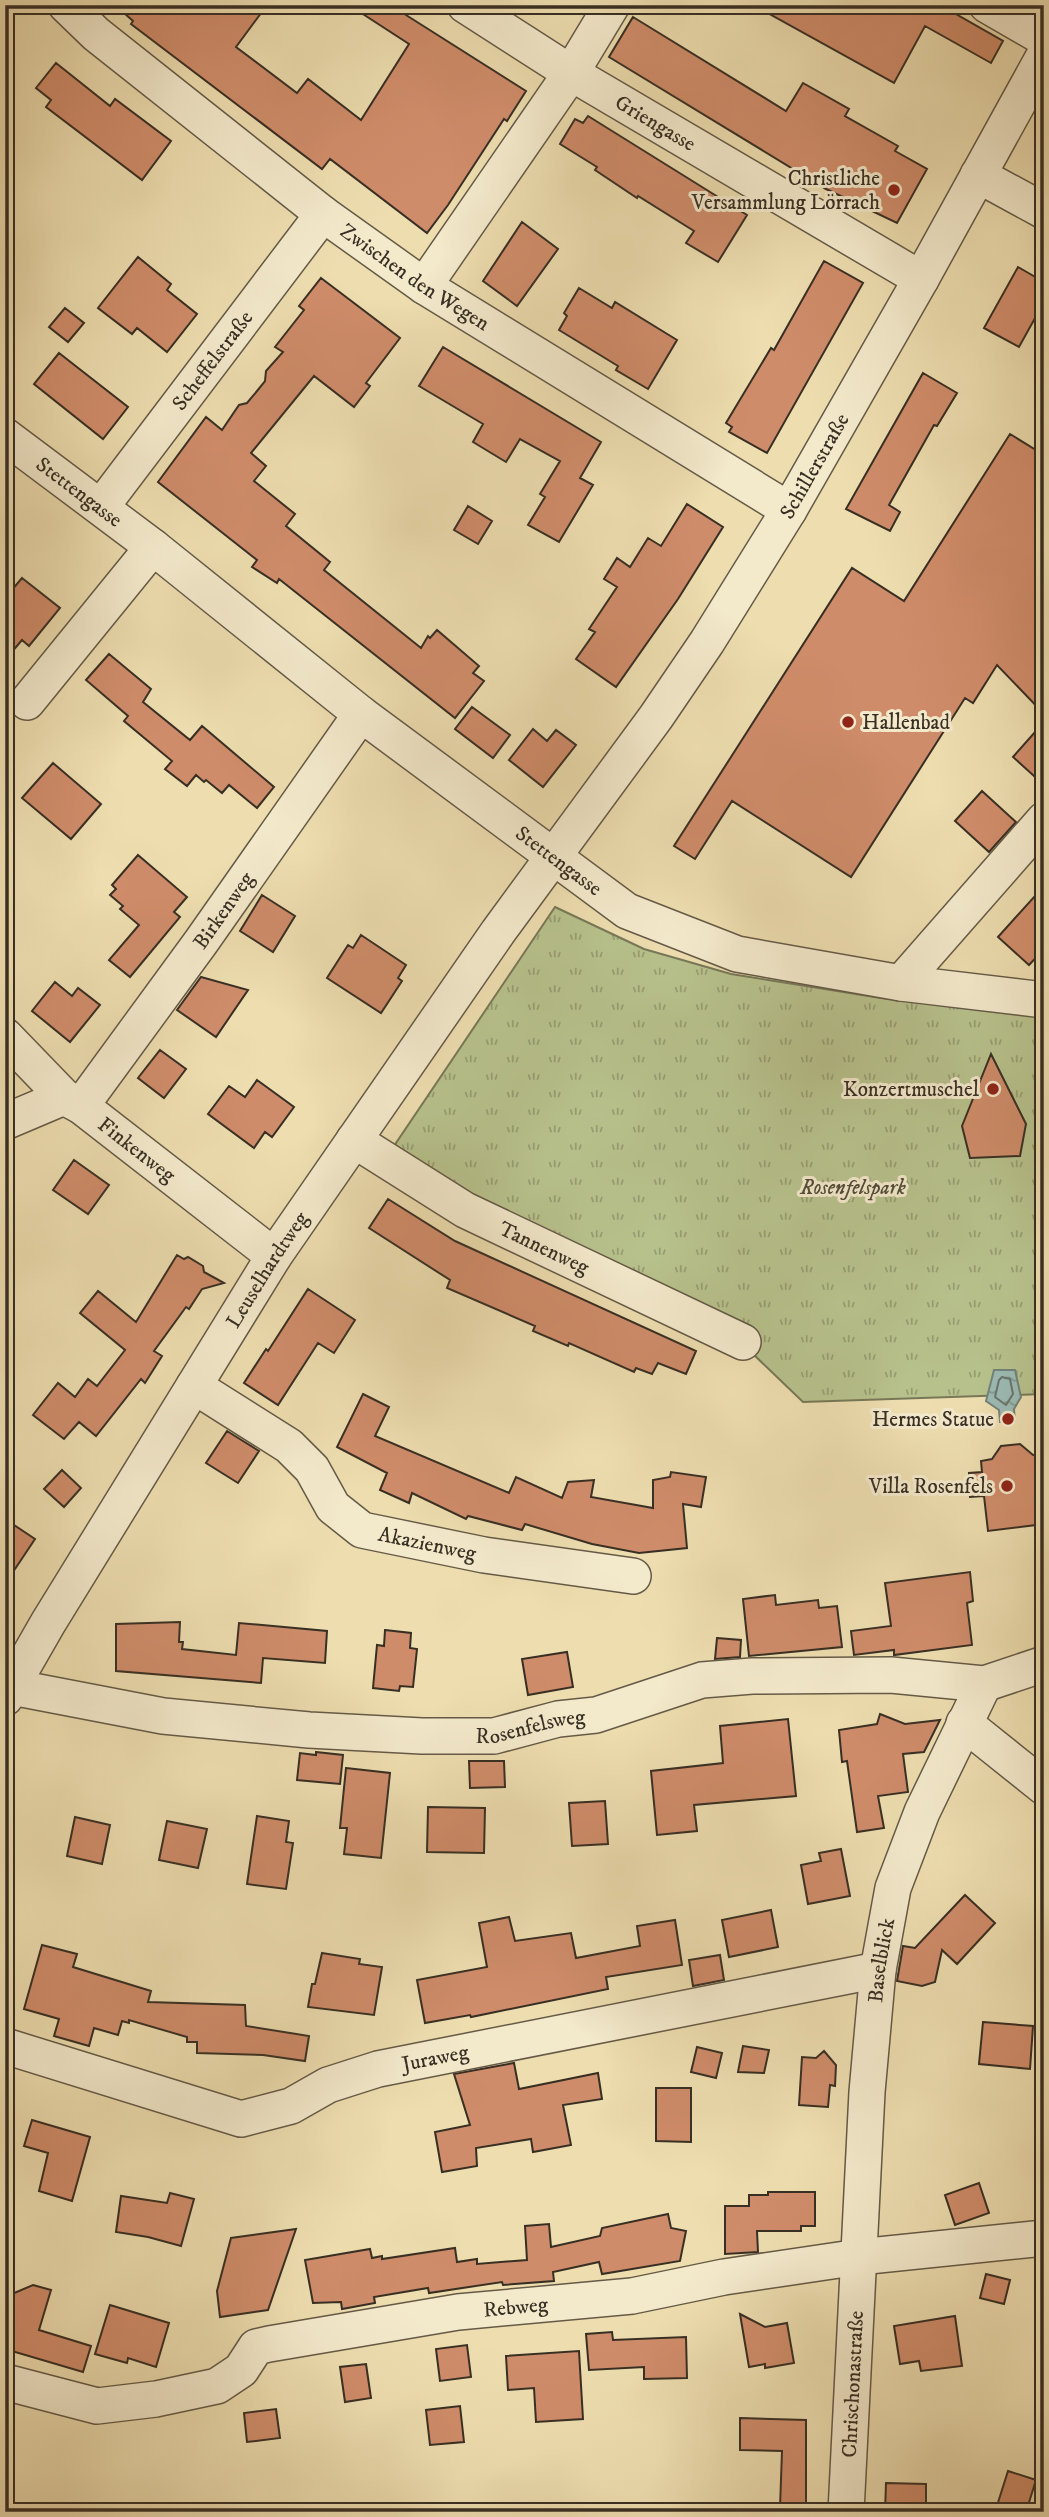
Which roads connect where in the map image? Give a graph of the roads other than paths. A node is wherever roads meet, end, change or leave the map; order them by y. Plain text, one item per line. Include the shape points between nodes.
1 (66, 5) edge
2 (465, 5) edge
3 (612, 5) edge
4 (987, 5) edge
5 (1044, 38) edge
6 (1044, 56) edge
7 (571, 73) junction
8 (978, 175) junction
9 (1044, 211) edge
10 (323, 214) junction
11 (921, 279) junction
12 (424, 286) junction
13 (5, 436) edge
14 (101, 507) junction
15 (789, 510) junction
16 (153, 547) junction
17 (27, 702) dead end
18 (361, 713) junction
19 (1044, 820) edge
20 (553, 856) junction
21 (901, 983) junction
22 (1044, 1000) edge
23 (5, 1036) edge
24 (72, 1101) junction
25 (5, 1122) edge
26 (354, 1140) junction
27 (274, 1256) junction
28 (743, 1342) dead end
29 (194, 1386) junction
30 (633, 1576) dead end
31 (1044, 1664) edge
32 (984, 1684) junction
33 (9, 1692) edge
34 (964, 1723) junction
35 (1044, 1787) edge
36 (878, 1970) junction
37 (5, 2046) edge
38 (1044, 2238) edge
39 (859, 2257) junction
40 (5, 2382) edge
41 (846, 2512) edge

1 - 10 street, Zwischen den Wegen via 96,34
2 - 7 street, Griengasse
3 - 7 street
4 - 5 street
6 - 8 street, Schillerstraße
7 - 11 street, Griengasse
7 - 12 street
8 - 9 street
8 - 11 street, Schillerstraße
10 - 12 street, Zwischen den Wegen
10 - 14 street, Scheffelstraße
11 - 15 street, Schillerstraße
12 - 15 street, Zwischen den Wegen
13 - 14 street, Stettengasse
14 - 16 street, Stettengasse
15 - 20 street, Schillerstraße via 681,682
16 - 17 street
16 - 18 street, Stettengasse
18 - 20 street, Stettengasse
18 - 24 street, Birkenweg via 201,942
19 - 21 street
20 - 21 street, Stettengasse via 628,911 737,954
20 - 26 street, Leuselhardtweg
21 - 22 street, Stettengasse
23 - 24 street, Finkenweg
24 - 25 street
24 - 27 street, Finkenweg
26 - 27 street, Leuselhardtweg
26 - 28 street, Tannenweg via 465,1210
27 - 29 street, Leuselhardtweg
29 - 30 street, Akazienweg via 289,1447 312,1469 333,1507 362,1530 484,1555
29 - 33 street, Leuselhardtweg
31 - 32 street, Rosenfelsweg
32 - 33 street, Rosenfelsweg via 891,1675 702,1680 596,1715 558,1718 494,1736 309,1730 163,1716
32 - 34 street, Baselblick
34 - 35 street
34 - 36 street, Baselblick via 893,1888
36 - 37 street, Juraweg via 378,2069 328,2085 290,2106 240,2119
36 - 39 street, Baselblick
38 - 39 street, Rebweg
39 - 40 street, Rebweg via 632,2295 458,2312 256,2347 241,2370 217,2386 156,2399 97,2406
39 - 41 street, Chrischonastraße

